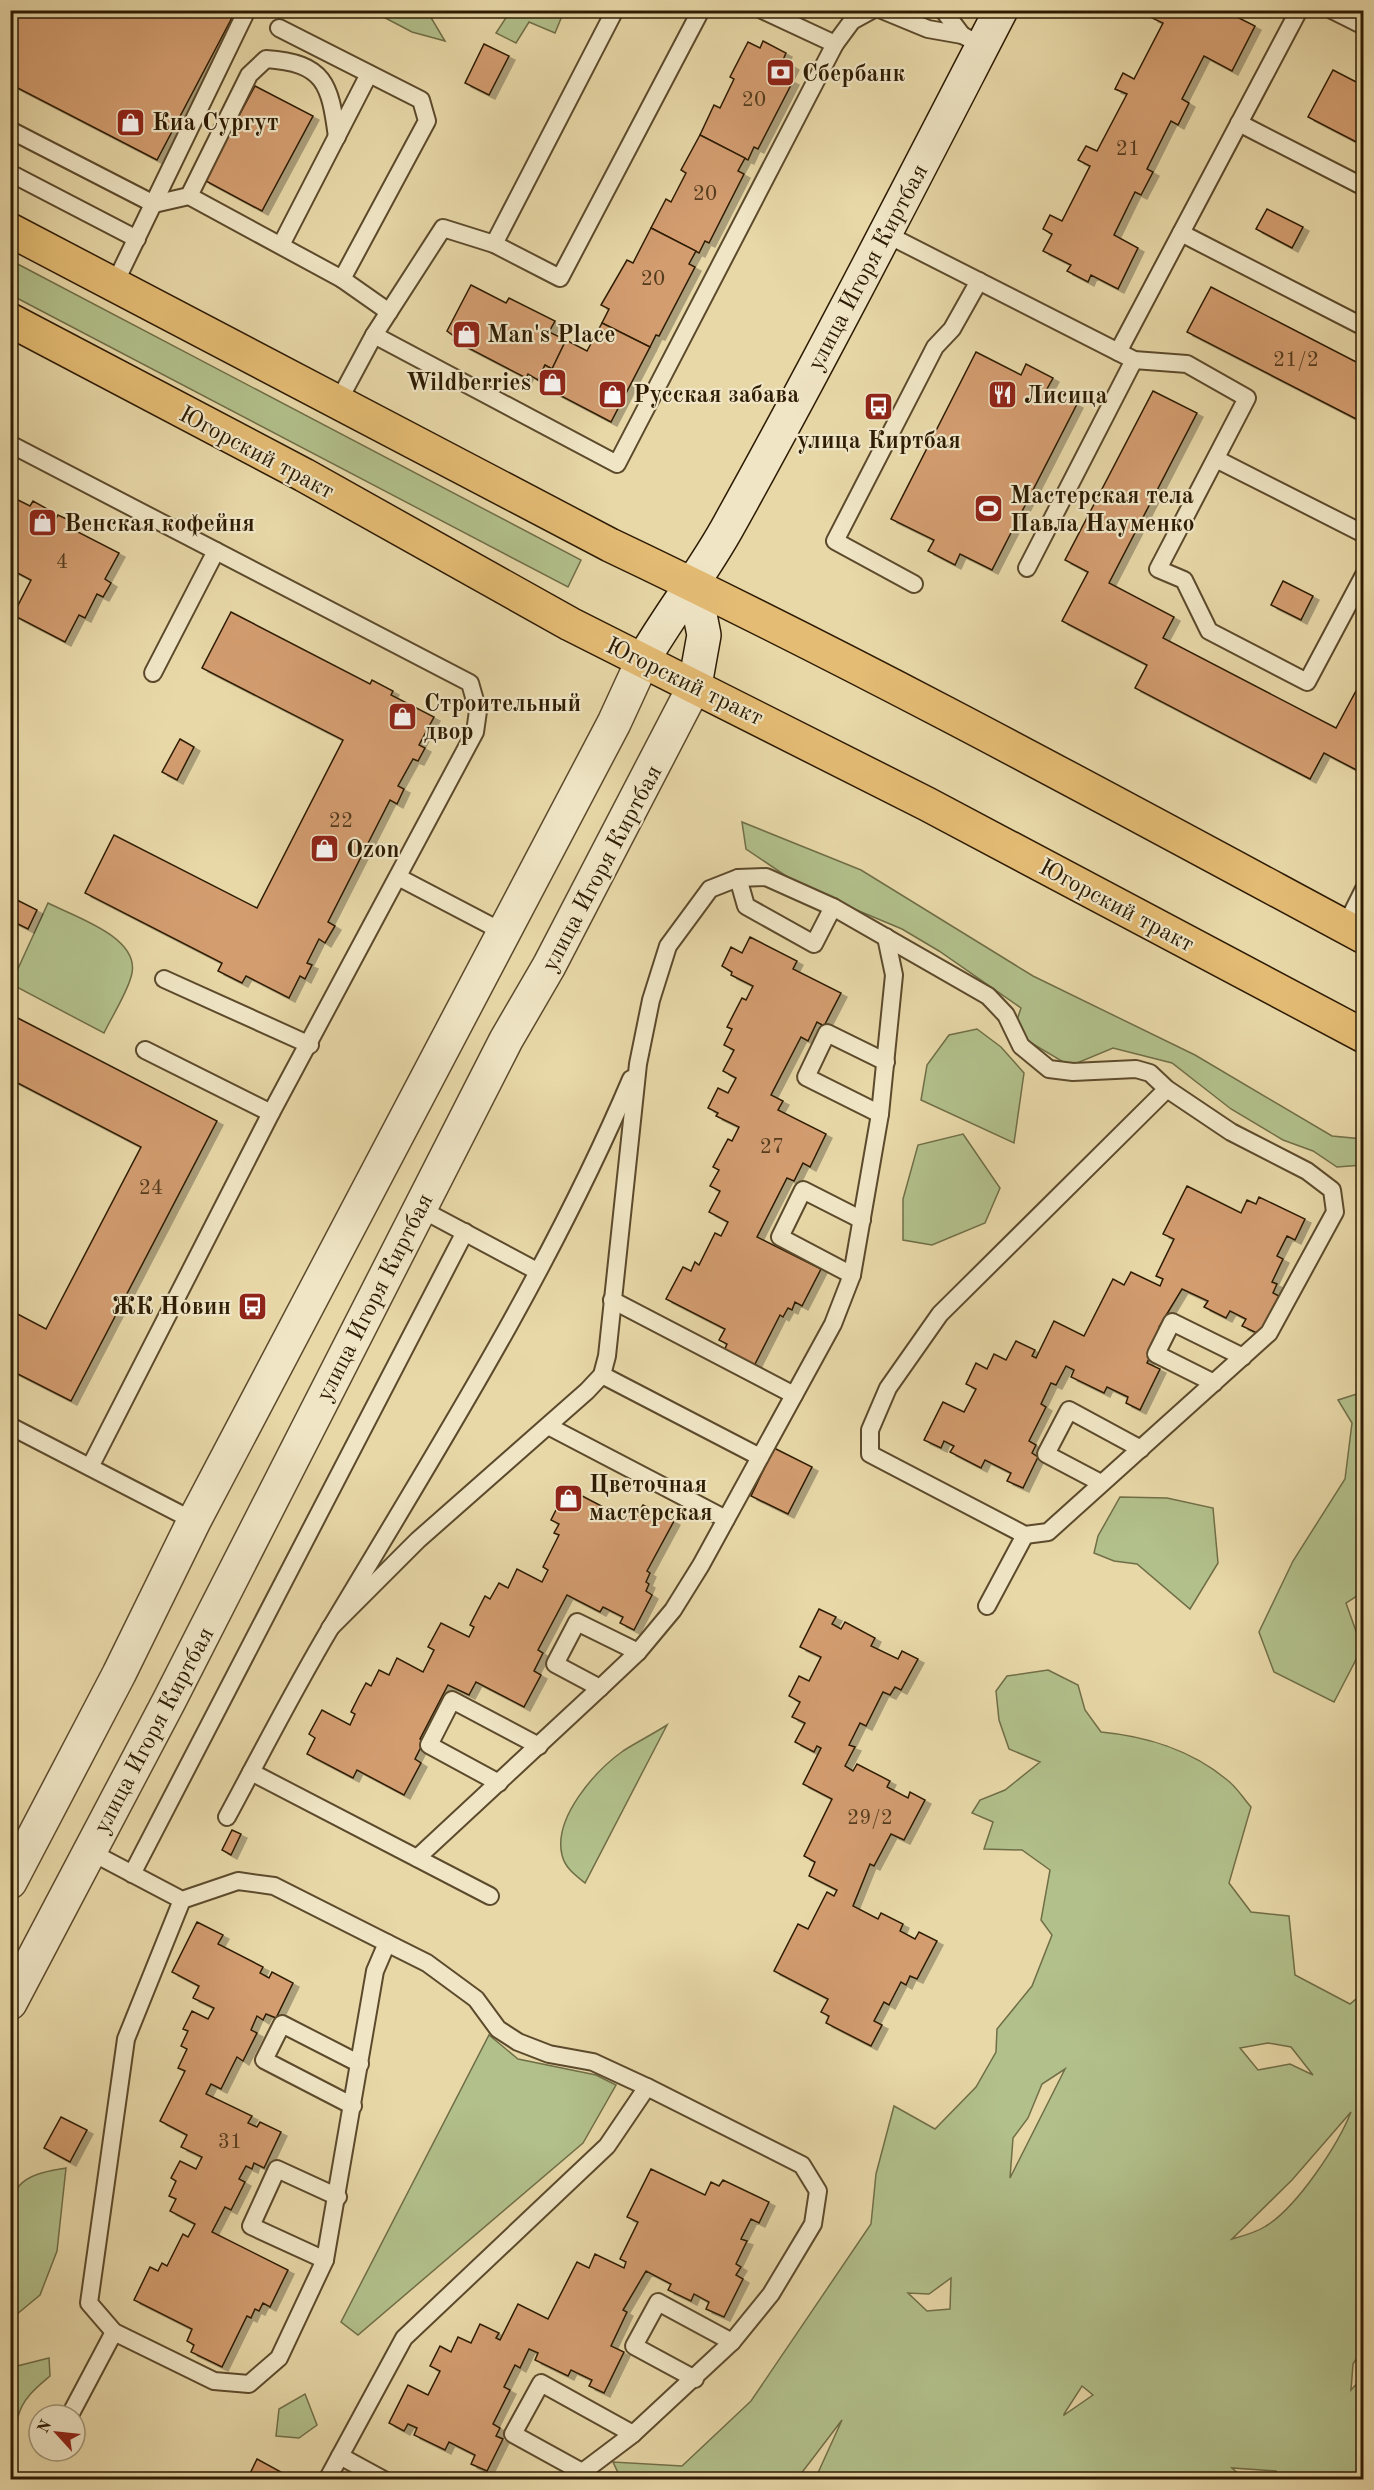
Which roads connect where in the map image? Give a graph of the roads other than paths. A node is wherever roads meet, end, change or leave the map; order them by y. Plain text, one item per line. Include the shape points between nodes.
1 (248, 10) edge
2 (615, 10) edge
3 (700, 10) edge
4 (762, 10) edge
5 (872, 10) edge
6 (882, 10) edge
7 (944, 10) edge
8 (1001, 10) edge
9 (1299, 10) edge
10 (1332, 10) edge
11 (1364, 26) edge
12 (279, 28) dead end
13 (973, 41) junction
14 (835, 44) junction
15 (369, 74) junction
16 (1239, 123) junction
17 (10, 130) edge
18 (337, 137) junction
19 (10, 173) edge
20 (1364, 187) edge
21 (189, 196) junction
22 (154, 204) junction
23 (10, 230) edge
24 (1181, 233) junction
25 (886, 234) junction
26 (137, 240) junction
27 (494, 244) junction
28 (281, 246) junction
29 (342, 279) junction
30 (979, 281) junction
31 (115, 283) junction
32 (389, 312) junction
33 (10, 320) edge
34 (1364, 327) edge
35 (374, 335) junction
36 (1118, 352) junction
37 (1134, 360) junction
38 (338, 402) junction
39 (10, 444) edge
40 (1216, 459) junction
41 (1364, 534) edge
42 (216, 551) junction
43 (1027, 568) dead end
44 (1364, 574) edge
45 (914, 584) dead end
46 (694, 585) junction
47 (643, 660) junction
48 (153, 673) dead end
49 (695, 686) junction
50 (398, 877) junction
51 (738, 878) junction
52 (1364, 889) edge
53 (833, 907) junction
54 (503, 932) junction
55 (1354, 932) edge
56 (886, 937) junction
57 (164, 979) dead end
58 (1364, 1036) edge
59 (309, 1045) junction
60 (145, 1050) dead end
61 (886, 1062) junction
62 (638, 1064) junction
63 (1167, 1089) junction
64 (271, 1113) junction
65 (879, 1114) junction
66 (609, 1131) junction
67 (631, 1133) junction
68 (419, 1208) junction
69 (862, 1220) junction
70 (465, 1232) junction
71 (537, 1271) junction
72 (852, 1275) junction
73 (612, 1300) junction
74 (1243, 1357) junction
75 (602, 1375) junction
76 (1214, 1383) junction
77 (794, 1395) junction
78 (10, 1426) edge
79 (548, 1426) junction
80 (1141, 1449) junction
81 (760, 1457) junction
82 (90, 1467) junction
83 (1101, 1483) junction
84 (399, 1518) junction
85 (726, 1519) junction
86 (194, 1521) junction
87 (1024, 1535) junction
88 (418, 1540) junction
89 (987, 1606) dead end
90 (330, 1628) junction
91 (638, 1652) junction
92 (600, 1688) junction
93 (539, 1746) junction
94 (251, 1772) junction
95 (499, 1783) junction
96 (227, 1817) dead end
97 (89, 1851) junction
98 (417, 1858) junction
99 (132, 1874) junction
100 (10, 1882) edge
101 (490, 1896) dead end
102 (182, 1900) junction
103 (387, 1943) junction
104 (10, 2003) edge
105 (360, 2064) junction
106 (647, 2087) junction
107 (353, 2106) junction
108 (338, 2197) junction
109 (325, 2260) junction
110 (114, 2332) junction
111 (732, 2342) junction
112 (695, 2379) junction
113 (76, 2403) edge
114 (633, 2434) junction
115 (340, 2456) junction
116 (577, 2476) edge
117 (327, 2480) edge
118 (384, 2480) edge

1 - 22 lane
2 - 27 lane
3 - 27 lane via 560,278
4 - 14 lane
5 - 14 lane via 852,21
6 - 13 lane via 928,29
7 - 13 lane
8 - 13 street, улица Игоря Киртбая
9 - 16 lane
10 - 11 lane
12 - 15 lane
13 - 25 street, улица Игоря Киртбая
14 - 35 lane via 617,464
15 - 18 lane
15 - 29 lane via 421,100 428,121
16 - 20 lane
16 - 24 lane
17 - 22 lane
18 - 21 lane via 332,97 324,81 289,61 266,59 249,75
18 - 28 lane
19 - 26 lane
21 - 22 lane
21 - 28 lane
22 - 26 lane
23 - 31 main road
24 - 34 lane
24 - 36 lane
25 - 30 lane
25 - 46 street, улица Игоря Киртбая
26 - 31 lane
27 - 32 lane via 443,228
28 - 29 lane
29 - 32 lane
30 - 36 lane
30 - 45 lane via 952,329 935,347 835,541
31 - 38 main road
32 - 35 lane
33 - 47 main road, Югорский тракт
35 - 38 lane
36 - 37 lane
37 - 40 lane via 1187,364 1247,398
37 - 43 lane
38 - 46 main road
39 - 42 lane
40 - 41 lane
40 - 44 lane via 1158,569 1184,580 1209,631 1307,682
42 - 48 lane
42 - 50 lane via 471,683 478,711 475,732
46 - 47 street, улица Игоря Киртбая via 666,620
46 - 49 street, улица Игоря Киртбая via 704,635
46 - 55 main road
47 - 49 main road, Югорский тракт
47 - 54 street, улица Игоря Киртбая via 614,723
49 - 58 main road, Югорский тракт
49 - 68 street, улица Игоря Киртбая
50 - 54 lane
50 - 59 lane
51 - 53 lane via 766,877
51 - 53 lane via 746,906 814,944
51 - 62 lane via 710,890 668,946 651,1000
52 - 55 lane
53 - 56 lane
54 - 86 street, улица Игоря Киртбая
56 - 61 lane via 894,975
56 - 63 lane via 988,996 1006,1015 1021,1046 1050,1069 1136,1069 1150,1073
57 - 59 lane
59 - 64 lane
60 - 64 lane
61 - 65 lane
61 - 65 lane via 827,1033 806,1077
62 - 66 lane
62 - 67 lane
63 - 74 lane via 1231,1132 1307,1171 1332,1190 1335,1212 1269,1333
63 - 87 lane via 940,1314 888,1388 870,1430 870,1454
64 - 82 lane
65 - 69 lane
66 - 67 lane
66 - 71 lane
67 - 73 lane
68 - 70 lane
68 - 97 street, улица Игоря Киртбая
69 - 72 lane
69 - 72 lane via 804,1190 780,1237
70 - 71 lane
70 - 99 lane
71 - 84 lane
72 - 77 lane via 833,1324
73 - 75 lane
73 - 77 lane
74 - 76 lane
74 - 76 lane via 1172,1322 1156,1354
75 - 79 lane
75 - 81 lane
76 - 80 lane
77 - 81 lane
78 - 82 lane
79 - 85 lane
79 - 88 lane
80 - 83 lane
80 - 83 lane via 1069,1410 1046,1454
81 - 85 lane
82 - 86 lane
83 - 87 lane via 1048,1532
84 - 88 lane via 405,1530
84 - 90 lane
85 - 91 lane via 673,1610
86 - 100 street, улица Игоря Киртбая
87 - 89 lane
88 - 90 lane
90 - 94 lane
91 - 92 lane
91 - 92 lane via 577,1622 555,1664
92 - 93 lane
93 - 95 lane
93 - 95 lane via 452,1700 429,1745
94 - 96 lane
94 - 98 lane
95 - 98 lane
97 - 99 lane
97 - 104 street, улица Игоря Киртбая
98 - 101 lane
99 - 102 lane
102 - 103 lane via 238,1881 274,1886
102 - 110 lane via 126,2039 89,2302
103 - 105 lane via 375,1971
103 - 106 lane via 427,1963 476,1999 498,2029 518,2042 549,2054 593,2062
105 - 107 lane
105 - 107 lane via 282,2024 264,2060
106 - 111 lane via 802,2165 818,2191 813,2224 771,2294
106 - 115 lane via 607,2146 404,2338
107 - 108 lane
108 - 109 lane
108 - 109 lane via 277,2169 251,2226
109 - 110 lane via 279,2358 249,2384 214,2381
110 - 113 lane
111 - 112 lane
111 - 112 lane via 658,2302 634,2346
112 - 114 lane
114 - 116 lane
114 - 116 lane via 542,2383 513,2434
115 - 117 lane
115 - 118 lane

